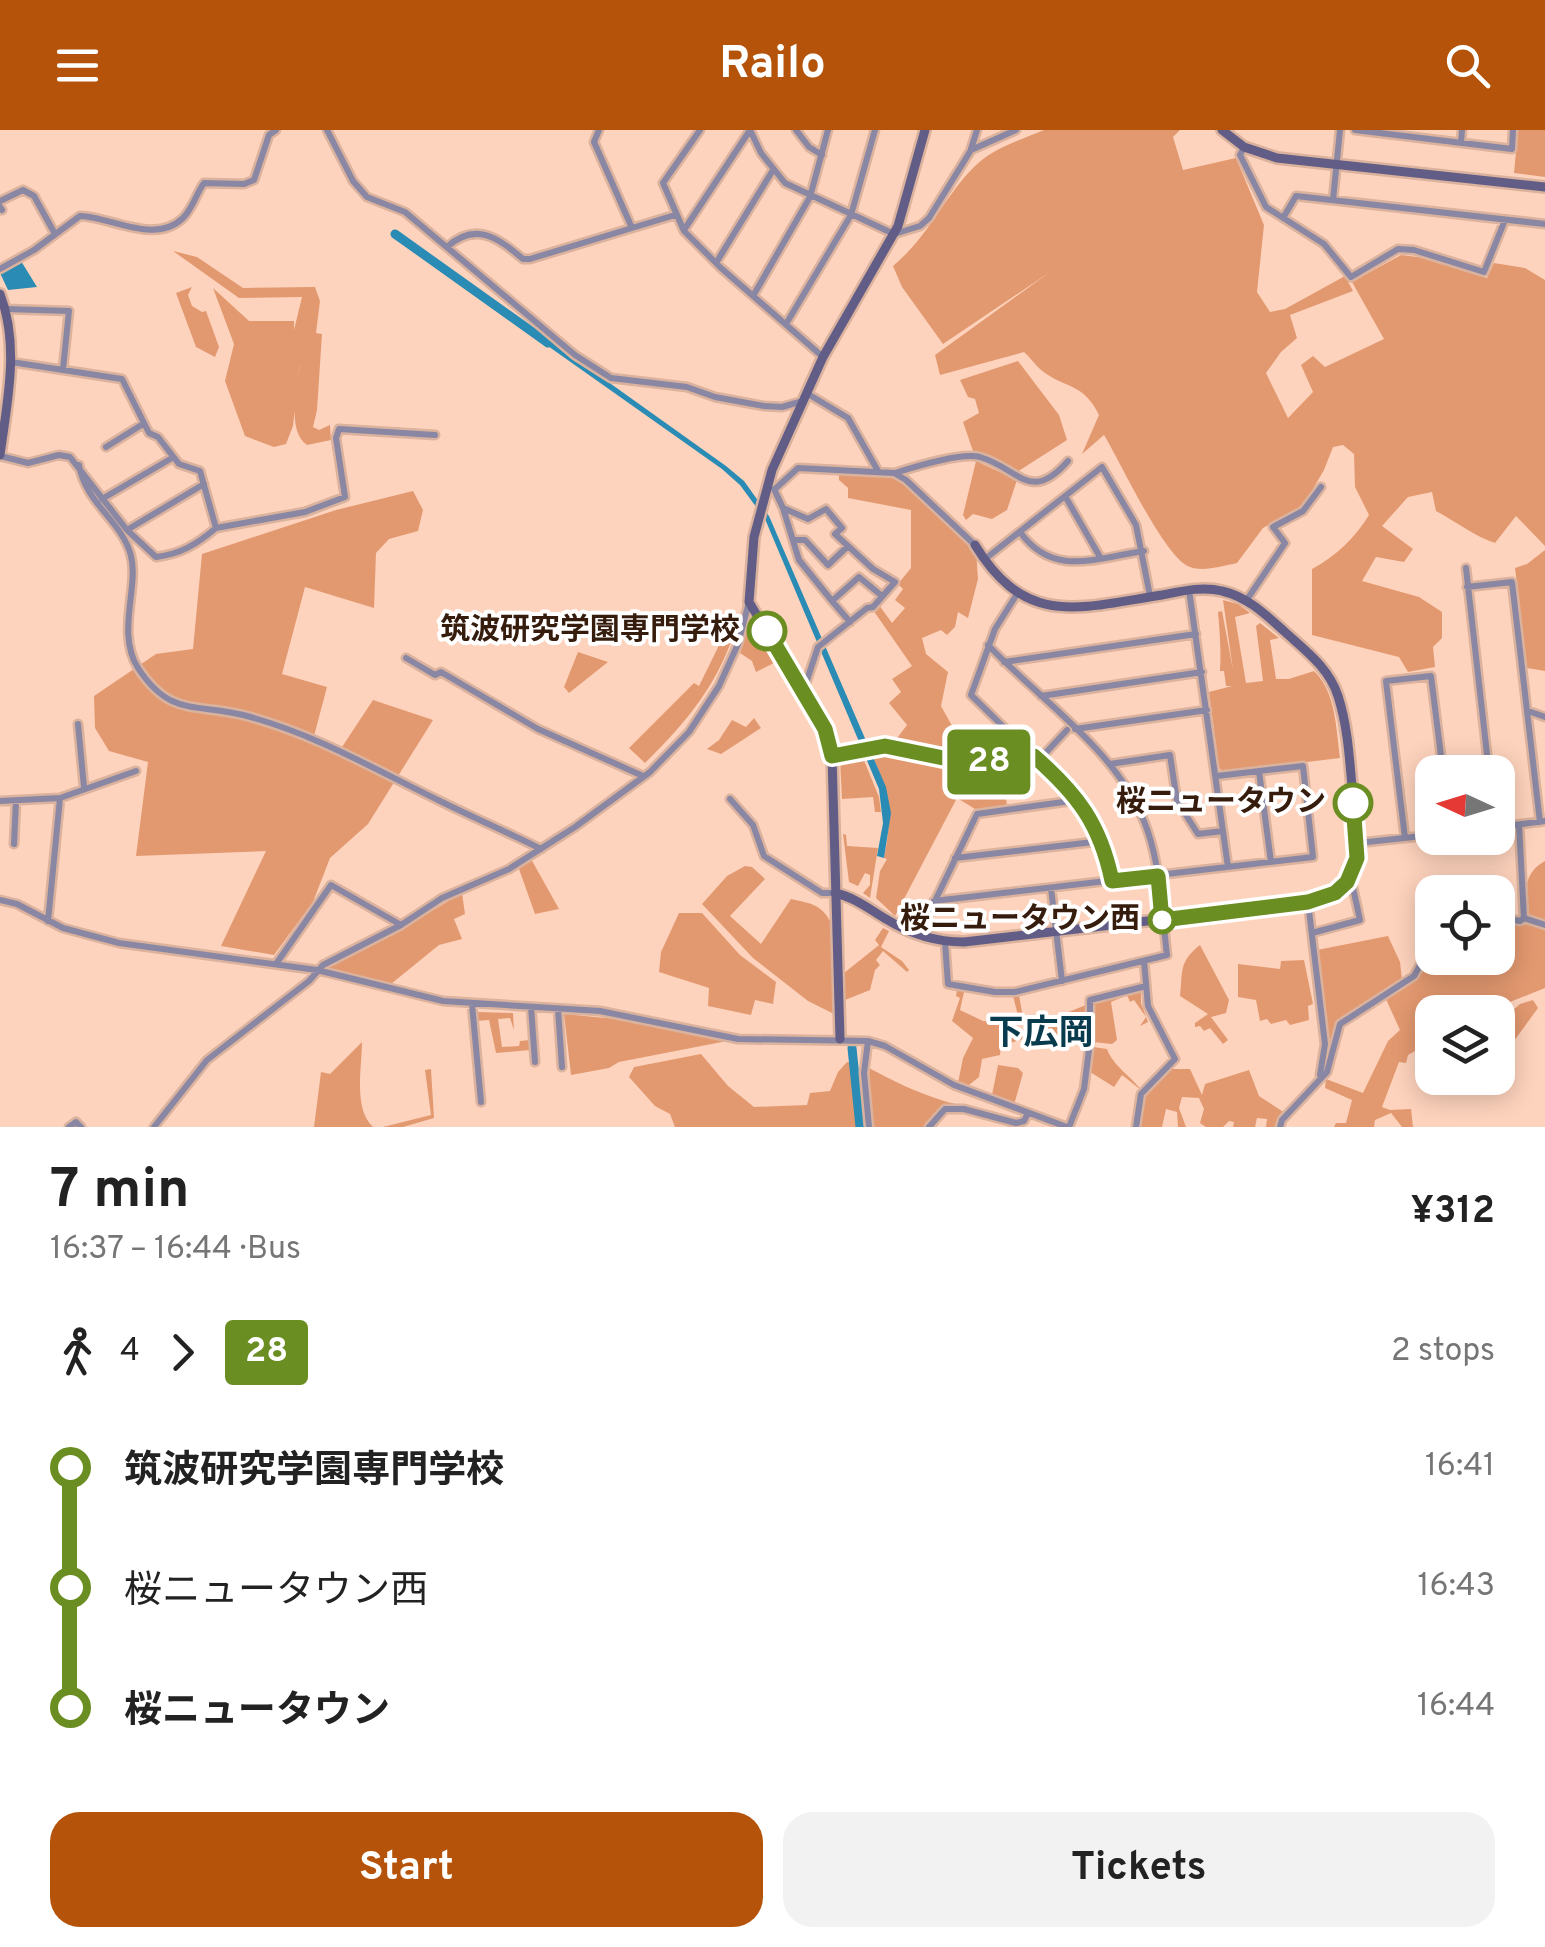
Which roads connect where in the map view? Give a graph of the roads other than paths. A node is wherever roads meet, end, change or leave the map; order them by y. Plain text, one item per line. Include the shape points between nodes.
1 (276, 130) edge
2 (327, 130) edge
3 (599, 130) edge
4 (700, 130) edge
5 (750, 130) edge
6 (796, 130) edge
7 (828, 130) edge
8 (875, 130) edge
9 (925, 130) edge
10 (977, 130) edge
11 (1016, 130) edge
12 (1222, 130) edge
13 (1238, 130) edge
14 (1340, 130) edge
15 (1355, 130) edge
16 (1462, 130) edge
17 (1514, 130) edge
18 (1367, 132) edge
19 (1409, 134) edge
20 (1462, 144) junction
21 (1241, 145) junction
22 (971, 150) junction
23 (822, 155) junction
24 (1336, 165) junction
25 (773, 170) junction
26 (1545, 188) edge
27 (810, 196) junction
28 (1333, 200) junction
29 (1, 206) edge
30 (851, 214) junction
31 (676, 215) junction
32 (1283, 218) junction
33 (1505, 220) junction
34 (1545, 224) edge
35 (632, 228) junction
36 (684, 231) junction
37 (55, 234) junction
38 (894, 234) junction
39 (447, 247) junction
40 (716, 263) junction
41 (0, 269) edge
42 (0, 294) edge
43 (753, 296) junction
44 (6, 309) junction
45 (786, 324) junction
46 (823, 357) junction
47 (11, 362) junction
48 (63, 368) junction
49 (806, 397) junction
50 (143, 424) junction
51 (435, 435) dead end
52 (57, 443) dead end
53 (106, 447) dead end
54 (0, 456) edge
55 (54, 457) junction
56 (172, 458) junction
57 (1068, 461) dead end
58 (79, 466) junction
59 (879, 472) junction
60 (894, 473) junction
61 (204, 484) junction
62 (1321, 487) dead end
63 (772, 490) junction
64 (1065, 496) junction
65 (102, 499) junction
66 (784, 508) junction
67 (216, 528) junction
68 (127, 530) junction
69 (1020, 532) junction
70 (794, 540) junction
71 (975, 545) joint
72 (847, 547) junction
73 (1144, 551) junction
74 (1100, 557) junction
75 (984, 560) junction
76 (1466, 568) dead end
77 (1468, 587) junction
78 (1190, 590) junction
79 (1017, 594) junction
80 (882, 596) junction
81 (1150, 596) junction
82 (1246, 600) junction
83 (832, 601) junction
84 (749, 602) junction
85 (850, 622) junction
86 (1196, 634) junction
87 (988, 645) junction
88 (406, 658) dead end
89 (1004, 662) junction
90 (1202, 672) junction
91 (803, 693) junction
92 (1040, 696) junction
93 (1207, 710) junction
94 (1528, 711) junction
95 (1545, 716) edge
96 (78, 724) dead end
97 (1071, 730) junction
98 (1442, 755) edge
99 (1487, 755) edge
100 (832, 756) junction
101 (1037, 758) junction
102 (1109, 764) junction
103 (136, 771) dead end
104 (1260, 771) junction
105 (1217, 776) junction
106 (644, 777) junction
107 (1545, 779) edge
108 (1536, 780) junction
109 (84, 787) junction
110 (60, 798) junction
111 (730, 799) dead end
112 (1078, 800) junction
113 (0, 801) edge
114 (16, 801) junction
115 (1543, 821) edge
116 (1519, 824) junction
117 (1515, 825) edge
118 (1223, 831) junction
119 (1415, 837) edge
120 (1405, 838) junction
121 (1102, 841) junction
122 (1358, 843) junction
123 (14, 844) dead end
124 (542, 849) junction
125 (956, 858) junction
126 (1271, 862) junction
127 (1228, 867) junction
128 (1158, 876) junction
129 (1112, 881) junction
130 (1347, 882) junction
131 (1051, 887) junction
132 (835, 893) junction
133 (0, 900) edge
134 (934, 901) junction
135 (1308, 902) junction
136 (1524, 918) junction
137 (1162, 920) junction
138 (1515, 920) edge
139 (48, 922) junction
140 (401, 925) junction
141 (1545, 925) edge
142 (1056, 932) junction
143 (1312, 932) junction
144 (918, 935) junction
145 (944, 942) junction
146 (1144, 961) junction
147 (276, 964) junction
148 (317, 970) junction
149 (1415, 974) edge
150 (1062, 981) junction
151 (1146, 986) junction
152 (472, 1004) junction
153 (531, 1007) junction
154 (558, 1008) junction
155 (840, 1039) junction
156 (868, 1041) junction
157 (535, 1062) dead end
158 (562, 1066) dead end
159 (1318, 1080) junction
160 (481, 1102) dead end
161 (1028, 1113) junction
162 (70, 1127) edge
163 (80, 1127) edge
164 (154, 1127) edge
165 (869, 1127) edge
166 (929, 1127) edge
167 (1068, 1127) edge
168 (1136, 1127) edge
169 (1280, 1127) edge

1 - 37 street via 254,180 204,183 175,224 157,230 80,216
2 - 39 street via 367,196 405,212
3 - 35 street via 598,156
4 - 31 street via 664,183
5 - 25 street
5 - 36 street
6 - 23 street
7 - 23 street
8 - 30 street
9 - 38 street
10 - 22 street
11 - 22 street
12 - 21 street
13 - 21 street
14 - 24 street
15 - 18 street
16 - 20 street
17 - 20 street via 1512,149
18 - 19 street
19 - 20 street
21 - 24 street via 1266,156
21 - 32 street via 1261,200
22 - 38 street via 930,218
23 - 27 street
24 - 26 street
24 - 28 street
25 - 27 street
25 - 40 street
27 - 30 street
27 - 43 street
28 - 32 street via 1296,196
28 - 33 street
29 - 37 street via 22,190 34,196
30 - 38 street
30 - 45 street
31 - 35 street
31 - 36 street
32 - 33 street via 1334,252 1350,277 1398,250 1484,272
33 - 34 street
35 - 39 street via 530,259 483,232
36 - 40 street
37 - 41 street
38 - 46 street
39 - 49 street via 610,378 764,406
40 - 43 street
42 - 44 street
43 - 45 street
44 - 47 street
44 - 48 street via 69,311
45 - 46 street
46 - 49 street
47 - 48 street
47 - 54 street
48 - 50 street via 122,379
49 - 59 street via 848,418
49 - 63 street via 772,470
50 - 53 street
50 - 56 street
51 - 67 street via 339,429 345,497 304,512
52 - 55 street
54 - 55 street via 28,464
55 - 58 street via 70,456
56 - 61 street via 200,471
56 - 65 street
57 - 60 street via 1043,482 976,456
58 - 65 street
58 - 124 street via 82,485 132,557 131,650 166,698 277,725 338,749
59 - 60 street
59 - 63 street via 798,468
60 - 71 street
61 - 67 street
61 - 68 street
62 - 82 street via 1303,511 1273,527 1285,543
63 - 66 street
63 - 84 street via 754,537
64 - 69 street
64 - 73 street via 1102,467
64 - 74 street
65 - 68 street
66 - 70 street
66 - 72 street via 808,518 826,509
67 - 68 street via 195,546 156,557
69 - 74 street via 1053,560
69 - 75 street
70 - 72 street via 805,540 828,565
70 - 83 street via 799,560
71 - 75 street
72 - 80 street via 895,582
73 - 74 street
73 - 81 street
75 - 79 street
76 - 77 street
77 - 94 street via 1512,582
77 - 99 street
78 - 81 street
78 - 82 street via 1213,589
78 - 86 street
79 - 81 street via 1057,607
79 - 87 street
80 - 83 street via 858,577
80 - 85 street
82 - 122 street via 1311,655 1333,684
83 - 85 street
84 - 91 street
84 - 106 street via 734,657 713,695
85 - 91 street via 818,648
86 - 89 street
86 - 90 street
87 - 89 street
87 - 101 street via 971,696
88 - 106 street
89 - 92 street
90 - 92 street
90 - 93 street
91 - 100 street
92 - 97 street
93 - 97 street
93 - 105 street
94 - 95 street
94 - 108 street
96 - 109 street
97 - 101 street
97 - 102 street
98 - 120 street via 1431,676 1386,681
100 - 101 street via 885,746 963,762
100 - 132 street
101 - 112 street
102 - 118 street via 1170,754 1177,801 1198,834
102 - 128 street via 1140,812
103 - 109 street
104 - 105 street
104 - 126 street
104 - 126 street via 1303,766 1313,857
105 - 118 street
106 - 124 street
107 - 108 street
108 - 115 street
109 - 110 street
110 - 114 street
110 - 139 street
111 - 132 street via 753,825 764,856 822,893
112 - 121 street
112 - 125 street via 977,814
113 - 114 street
114 - 123 street
115 - 116 street
116 - 117 street
116 - 136 street
118 - 127 street
119 - 120 street
120 - 122 street
121 - 125 street
121 - 129 street
122 - 130 street
124 - 140 street
125 - 134 street
126 - 127 street
127 - 128 street
128 - 129 street
128 - 137 street
129 - 131 street
130 - 135 street
130 - 143 street via 1360,920
131 - 134 street
131 - 142 street
132 - 144 street
132 - 155 street
133 - 139 street
134 - 144 street
135 - 137 street
135 - 143 street
136 - 138 street
136 - 141 street
137 - 142 street
137 - 146 street via 1167,955
139 - 147 street via 119,943
140 - 147 street via 330,885
140 - 148 street
142 - 145 street
142 - 150 street
143 - 159 street via 1325,1044
144 - 145 street
145 - 150 street via 948,984 1006,992
146 - 150 street
146 - 151 street
147 - 148 street
148 - 152 street
148 - 164 street via 207,1060
149 - 159 street via 1340,1024 1327,1072
151 - 167 street via 1090,1000 1084,1089
151 - 168 street via 1148,1006 1175,1059 1142,1094
152 - 153 street
152 - 160 street
153 - 154 street
153 - 157 street
154 - 155 street via 738,1039
154 - 158 street
155 - 156 street
156 - 161 street
156 - 165 street
159 - 169 street
161 - 166 street via 1021,1123 1011,1123 945,1108
161 - 167 street
162 - 163 street

